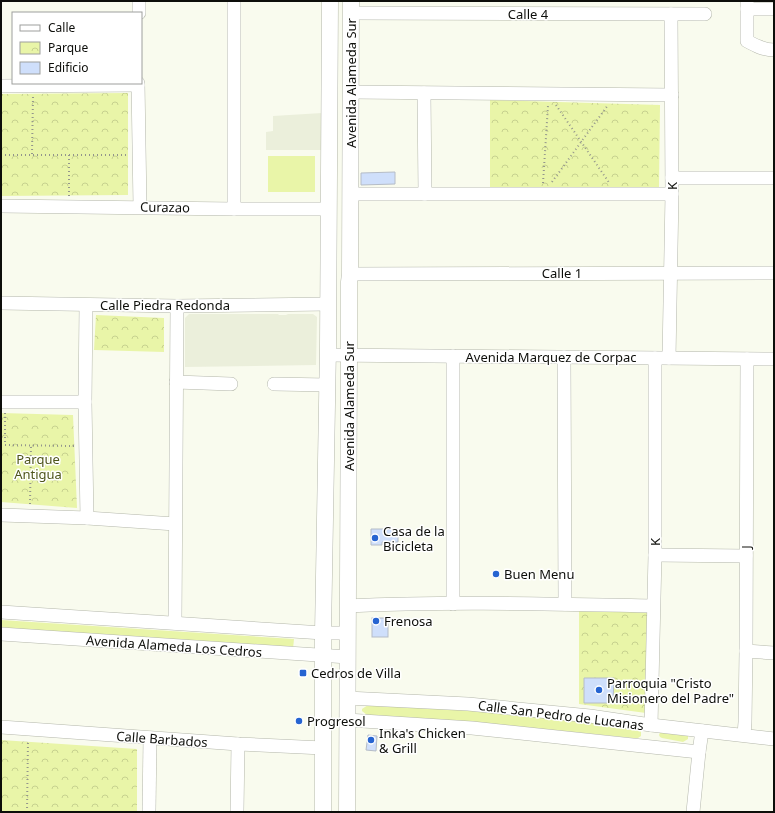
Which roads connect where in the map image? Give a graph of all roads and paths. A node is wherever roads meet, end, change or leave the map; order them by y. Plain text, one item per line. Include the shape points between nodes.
1 (139, 1) edge
2 (234, 1) edge
3 (330, 1) edge
4 (747, 5) edge
5 (351, 7) edge
6 (774, 9) edge
7 (139, 12) edge
8 (671, 14) junction
9 (705, 14) dead end
10 (774, 50) edge
11 (138, 84) edge
12 (1, 86) edge
13 (351, 92) junction
14 (424, 93) junction
15 (33, 94) dead end
16 (549, 94) junction
17 (616, 95) junction
18 (672, 95) junction
19 (581, 141) junction
20 (1, 154) edge
21 (32, 155) junction
22 (69, 155) junction
23 (128, 155) dead end
24 (672, 178) junction
25 (774, 178) edge
26 (350, 194) junction
27 (425, 194) junction
28 (542, 194) junction
29 (618, 194) junction
30 (672, 194) junction
31 (69, 196) dead end
32 (1, 206) edge
33 (140, 207) junction
34 (234, 209) junction
35 (329, 209) junction
36 (671, 273) junction
37 (774, 273) edge
38 (350, 274) junction
39 (1, 303) edge
40 (328, 304) junction
41 (86, 305) junction
42 (177, 306) junction
43 (328, 355) junction
44 (349, 356) junction
45 (453, 356) junction
46 (564, 357) junction
47 (655, 358) junction
48 (669, 358) junction
49 (747, 359) junction
50 (774, 359) edge
51 (176, 382) junction
52 (231, 384) dead end
53 (274, 384) dead end
54 (327, 385) junction
55 (85, 402) junction
56 (3, 407) edge
57 (1, 445) edge
58 (5, 445) junction
59 (31, 445) junction
60 (74, 446) dead end
61 (30, 504) dead end
62 (1, 515) edge
63 (87, 518) junction
64 (175, 524) junction
65 (655, 555) junction
66 (746, 556) junction
67 (453, 604) junction
68 (565, 604) junction
69 (347, 606) junction
70 (653, 606) junction
71 (1, 612) edge
72 (175, 623) junction
73 (323, 633) junction
74 (348, 633) junction
75 (1, 634) edge
76 (746, 651) junction
77 (774, 653) edge
78 (323, 656) junction
79 (348, 657) junction
80 (347, 698) junction
81 (347, 720) junction
82 (652, 725) junction
83 (1, 727) edge
84 (674, 728) junction
85 (29, 729) junction
86 (702, 731) junction
87 (744, 735) junction
88 (150, 738) junction
89 (774, 739) edge
90 (238, 744) junction
91 (650, 746) junction
92 (324, 748) junction
93 (699, 752) junction
94 (27, 812) edge
95 (149, 812) edge
96 (237, 812) edge
97 (323, 812) edge
98 (347, 812) edge
99 (694, 812) edge

1 - 7 street
2 - 34 street
3 - 35 main road, Avenida Alameda Sur
4 - 6 street
4 - 10 street via 747,41 758,47
5 - 8 street, Calle 4
5 - 13 main road, Avenida Alameda Sur
8 - 9 street, Calle 4
8 - 18 street, K
11 - 12 street
11 - 33 street
13 - 14 street
13 - 26 main road, Avenida Alameda Sur
14 - 16 street
14 - 27 street
15 - 21 path
16 - 17 street
16 - 19 path
16 - 28 path
17 - 18 street
17 - 19 path
18 - 24 street, K
19 - 28 path
19 - 29 path
20 - 21 path
21 - 22 path
22 - 23 path
22 - 31 path
24 - 25 street
24 - 30 street, K
26 - 27 street
26 - 38 main road, Avenida Alameda Sur
27 - 28 street
28 - 29 street
29 - 30 street
30 - 36 street, K
32 - 33 street, Curazao
33 - 34 street, Curazao
34 - 35 street, Curazao
35 - 40 main road, Avenida Alameda Sur
36 - 37 street, Calle 1
36 - 38 street, Calle 1
36 - 48 street, K
38 - 44 main road, Avenida Alameda Sur
39 - 41 street, Calle Piedra Redonda
40 - 42 street, Calle Piedra Redonda
40 - 43 main road, Avenida Alameda Sur
41 - 42 street, Calle Piedra Redonda
41 - 55 street
42 - 51 street
43 - 44 street, Avenida Marquez de Corpac
43 - 54 main road, Avenida Alameda Sur
44 - 45 street, Avenida Marquez de Corpac
44 - 69 main road, Avenida Alameda Sur
45 - 46 street, Avenida Marquez de Corpac
45 - 67 street
46 - 47 street, Avenida Marquez de Corpac
46 - 68 street
47 - 48 street, Avenida Marquez de Corpac
47 - 65 street, K
48 - 49 street, Avenida Marquez de Corpac
49 - 50 street, Avenida Marquez de Corpac
49 - 66 street, J
51 - 52 street
51 - 64 street
53 - 54 street
54 - 73 main road, Avenida Alameda Sur
55 - 56 street
55 - 63 street
56 - 58 path
57 - 58 path
58 - 59 path
59 - 60 path
59 - 61 path
62 - 63 street
63 - 64 street
64 - 72 street
65 - 66 street
65 - 70 street, K
66 - 76 street, J
67 - 68 street
67 - 69 street
68 - 70 street
69 - 74 main road, Avenida Alameda Sur
70 - 82 street, K
71 - 72 street, Avenida Alameda Los Cedros
72 - 73 street, Avenida Alameda Los Cedros
73 - 74 street, Avenida Alameda Los Cedros
73 - 78 main road, Avenida Alameda Sur
74 - 79 main road, Avenida Alameda Sur
75 - 78 street, Avenida Alameda Los Cedros
76 - 77 street
76 - 87 street, J
78 - 79 street, Avenida Alameda Los Cedros
78 - 92 main road, Avenida Alameda Sur
79 - 80 main road, Avenida Alameda Sur
80 - 81 main road, Avenida Alameda Sur
80 - 82 street, Calle San Pedro de Lucanas via 468,704
81 - 91 street, Calle San Pedro de Lucanas via 472,728
81 - 98 main road, Avenida Alameda Sur
82 - 84 street, Calle San Pedro de Lucanas
83 - 85 street, Calle Barbados
84 - 86 street, Calle San Pedro de Lucanas
84 - 91 street
85 - 88 street, Calle Barbados
85 - 94 path
86 - 87 street, Calle San Pedro de Lucanas
86 - 93 street
87 - 89 street, Calle San Pedro de Lucanas
88 - 90 street, Calle Barbados
88 - 95 street
90 - 92 street, Calle Barbados
90 - 96 street
91 - 93 street, Calle San Pedro de Lucanas
92 - 97 main road, Avenida Alameda Sur
93 - 99 street

